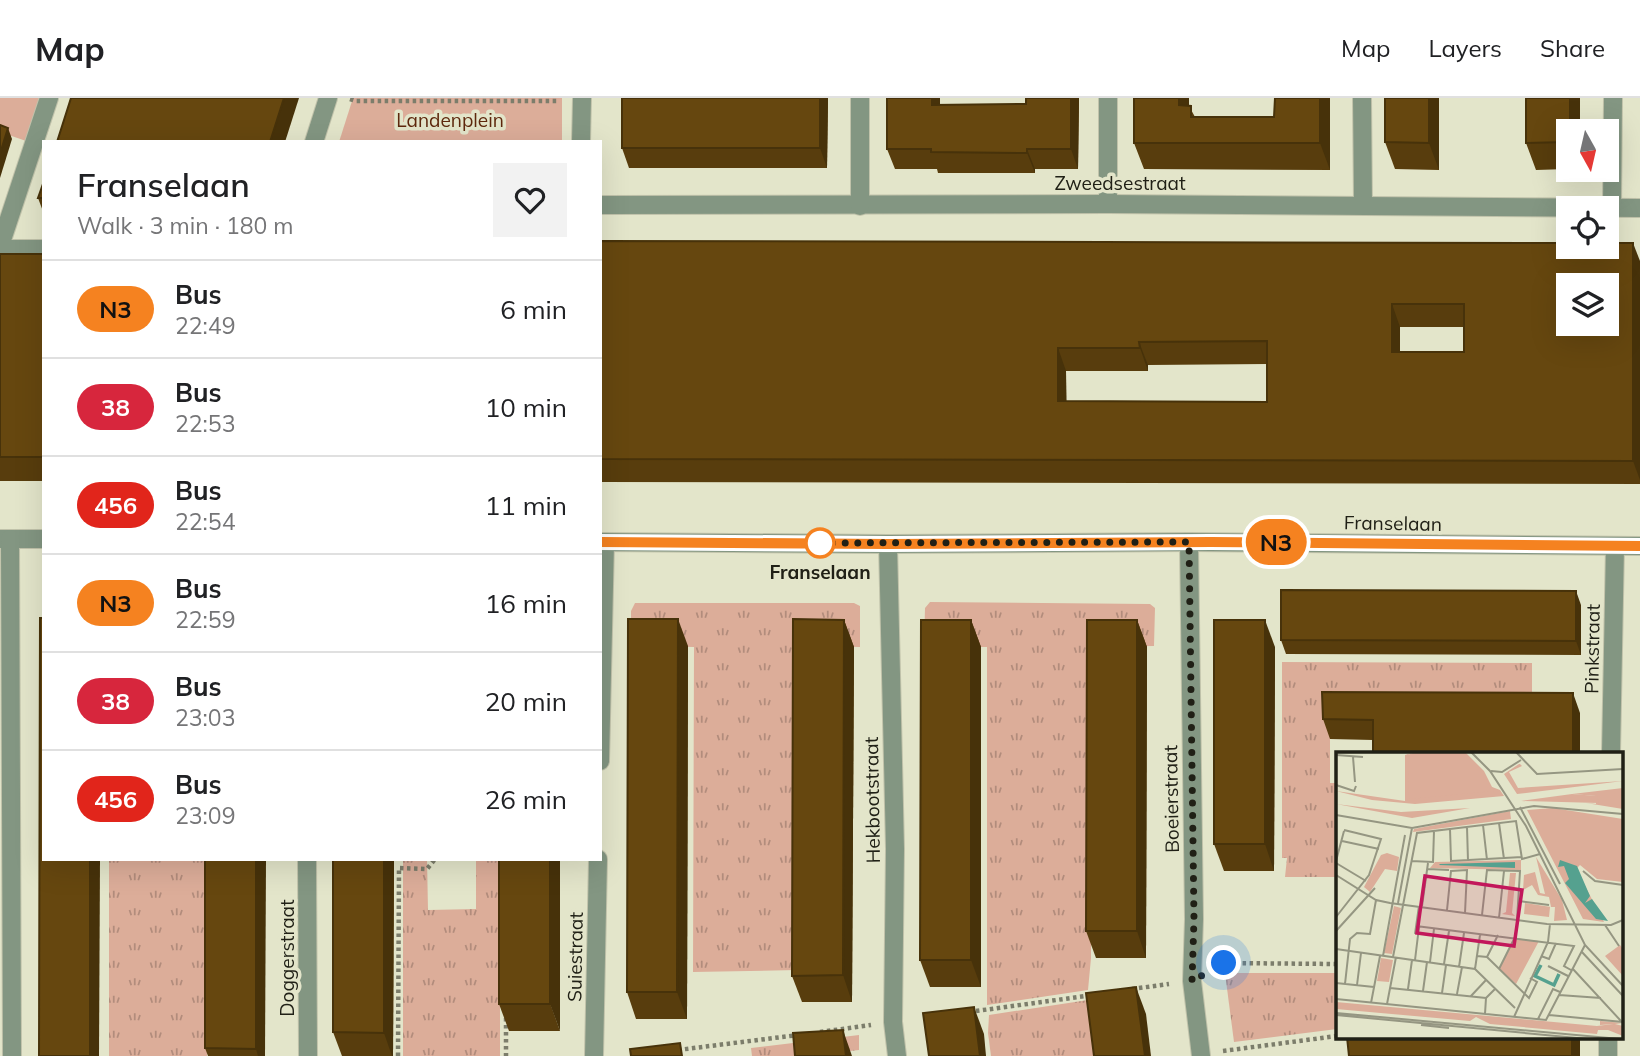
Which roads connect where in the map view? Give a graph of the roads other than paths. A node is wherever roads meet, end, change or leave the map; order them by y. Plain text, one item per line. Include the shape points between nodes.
1 (49, 98) edge
2 (328, 98) edge
3 (860, 98) edge
4 (1108, 98) edge
5 (1362, 98) edge
6 (1613, 98) edge
7 (582, 100) edge
8 (315, 140) edge
9 (581, 140) edge
10 (1612, 196) edge
11 (1108, 204) junction
12 (602, 205) edge
13 (860, 205) junction
14 (1363, 205) junction
15 (1556, 207) edge
16 (1619, 208) edge
17 (1640, 208) edge
18 (0, 247) edge
19 (42, 249) edge
20 (5, 539) edge
21 (42, 539) edge
22 (602, 542) edge
23 (1189, 542) junction
24 (888, 544) junction
25 (1615, 546) junction
26 (1640, 546) edge
27 (1611, 752) edge
28 (307, 861) edge
29 (598, 861) edge
30 (6, 867) edge
31 (1608, 1038) edge
32 (1201, 1055) edge
33 (12, 1056) edge
34 (308, 1056) edge
35 (594, 1056) edge
36 (897, 1056) edge
37 (1608, 1056) edge

1 - 18 street
2 - 8 street
3 - 13 street
4 - 11 street
5 - 14 street
6 - 10 street
7 - 9 street
11 - 13 street, Zweedsestraat
11 - 14 street, Zweedsestraat
12 - 13 street, Zweedsestraat
14 - 15 street, Zweedsestraat
16 - 17 street, Zweedsestraat
18 - 19 street
20 - 21 street
20 - 30 street
22 - 24 street, Franselaan
23 - 24 street, Franselaan
23 - 25 street, Franselaan
23 - 32 street, Boeierstraat via 1192,981
24 - 36 street, Hekbootstraat
25 - 26 street, Franselaan
25 - 27 street, Pinkstraat
28 - 34 street, Doggerstraat
29 - 35 street, Suiestraat
30 - 33 street
31 - 37 street

